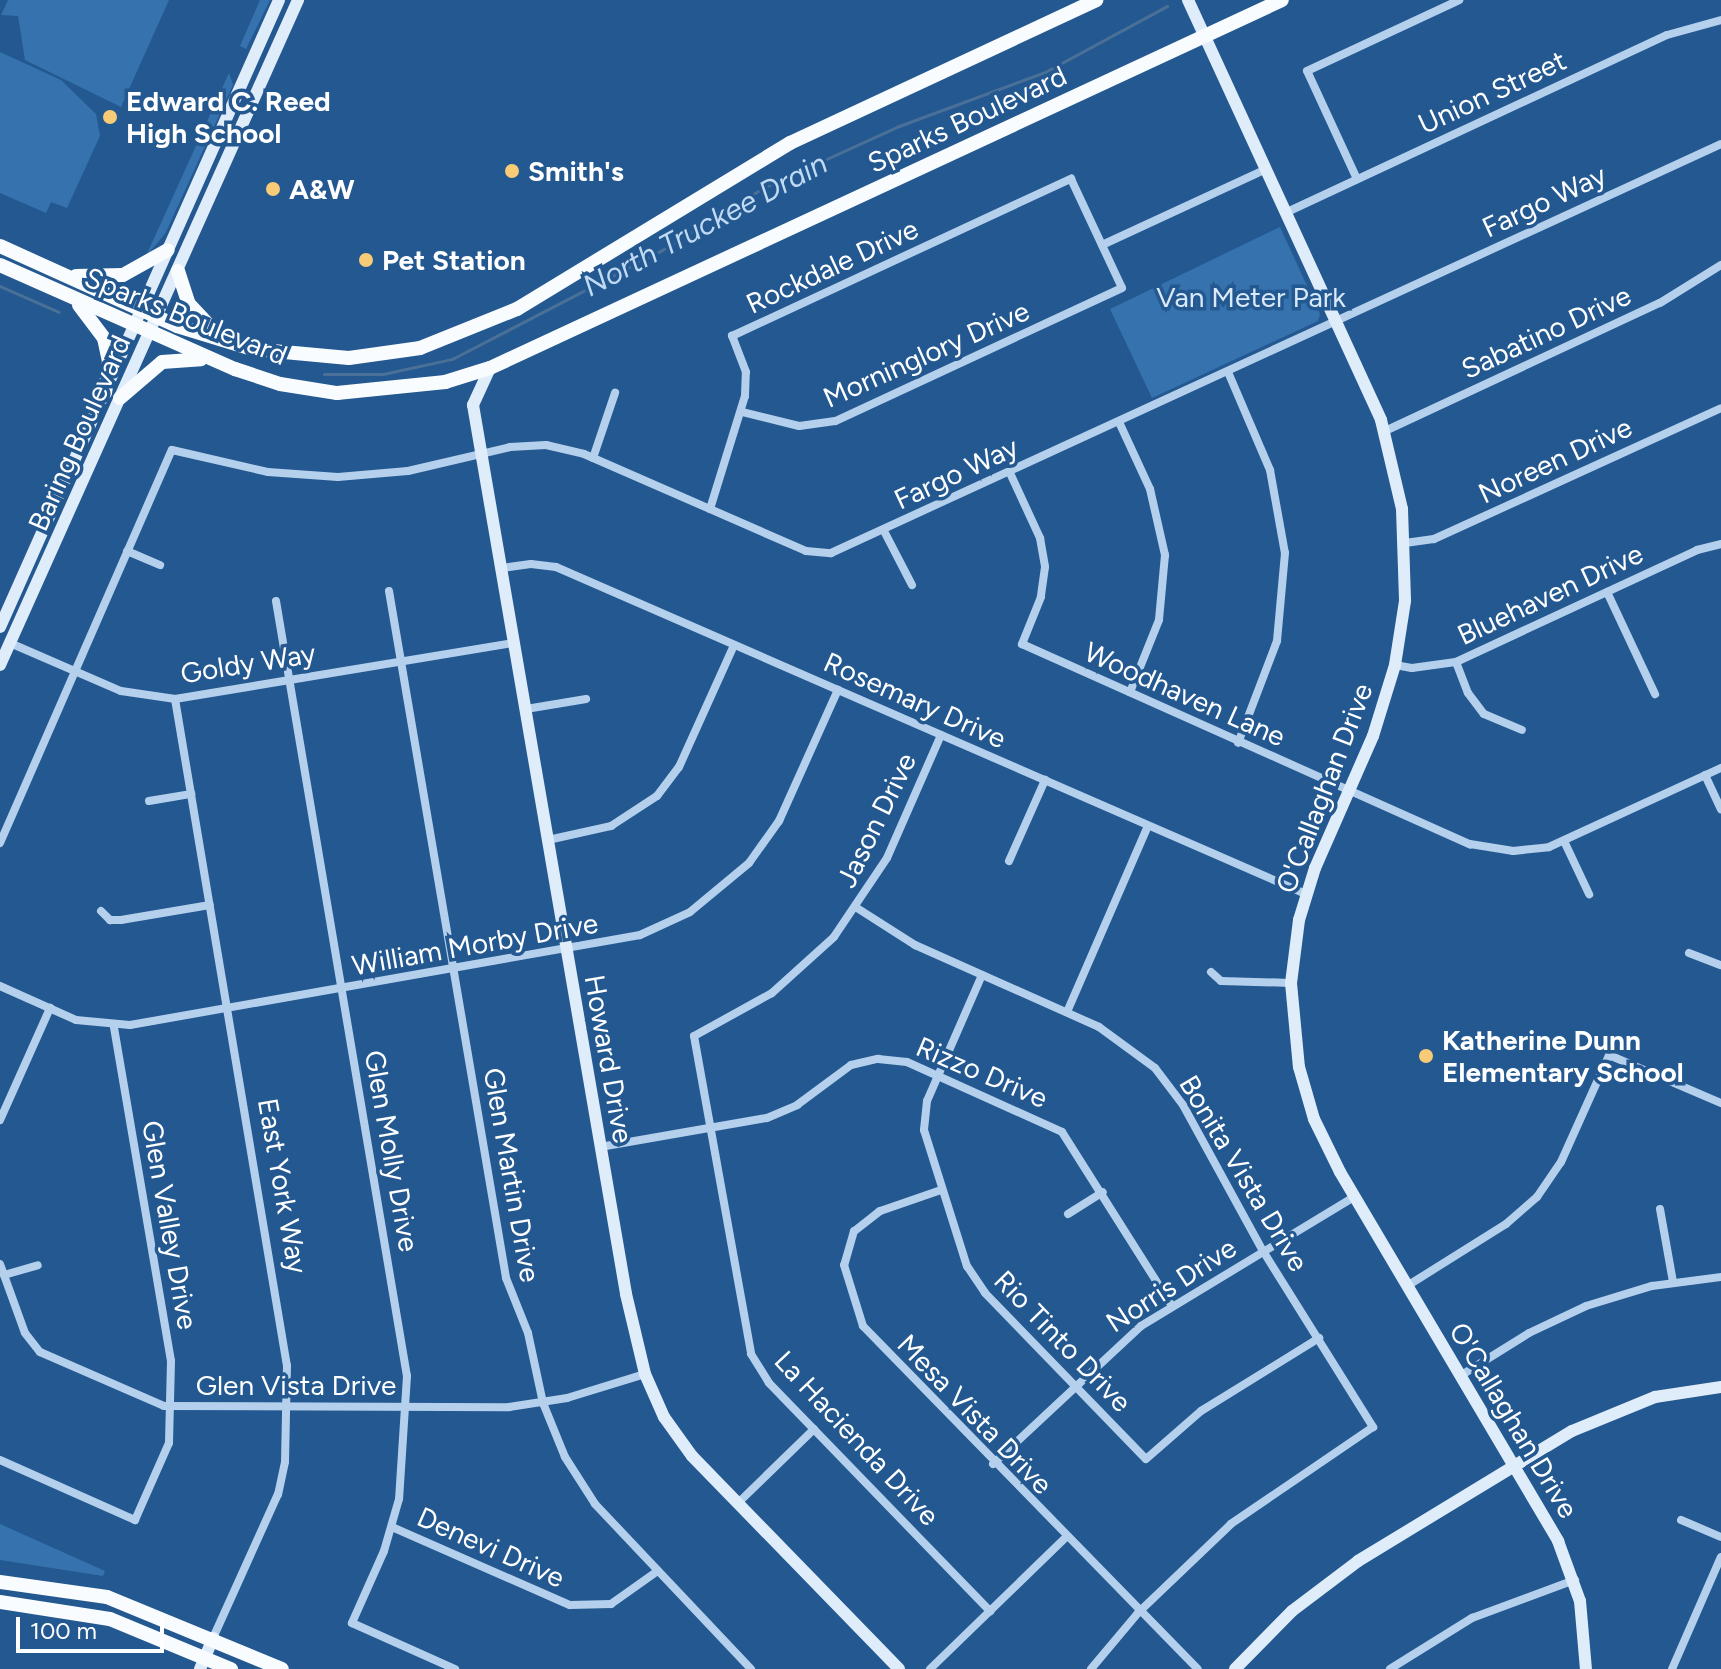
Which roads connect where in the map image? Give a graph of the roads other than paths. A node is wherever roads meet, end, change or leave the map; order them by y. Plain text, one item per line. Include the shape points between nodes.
1 (279, 0) edge
2 (298, 0) edge
3 (1096, 0) edge
4 (1188, 0) edge
5 (1282, 0) edge
6 (1459, 0) edge
7 (1721, 20) edge
8 (1204, 37) junction
9 (1721, 144) edge
10 (1264, 170) junction
11 (1357, 179) junction
12 (1285, 213) junction
13 (1102, 245) junction
14 (0, 246) edge
15 (168, 250) junction
16 (0, 265) edge
17 (1721, 265) edge
18 (178, 271) junction
19 (65, 276) junction
20 (69, 297) junction
21 (141, 311) junction
22 (158, 318) junction
23 (1335, 323) junction
24 (135, 326) junction
25 (151, 333) junction
26 (230, 343) junction
27 (213, 360) junction
28 (490, 368) junction
29 (1228, 372) junction
30 (105, 393) junction
31 (615, 393) dead end
32 (120, 398) junction
33 (1721, 408) edge
34 (742, 412) junction
35 (1119, 422) junction
36 (1385, 431) junction
37 (482, 454) junction
38 (593, 458) junction
39 (1010, 473) junction
40 (710, 509) junction
41 (884, 531) junction
42 (1405, 543) junction
43 (1721, 544) edge
44 (127, 551) junction
45 (160, 565) dead end
46 (502, 568) junction
47 (912, 585) dead end
48 (389, 591) dead end
49 (1607, 592) junction
50 (276, 601) dead end
51 (0, 627) edge
52 (5, 639) edge
53 (514, 643) junction
54 (734, 645) junction
55 (1456, 662) junction
56 (401, 663) junction
57 (0, 665) edge
58 (1395, 665) junction
59 (77, 671) junction
60 (289, 682) junction
61 (838, 690) junction
62 (1130, 692) junction
63 (1655, 694) dead end
64 (175, 699) junction
65 (586, 699) dead end
66 (526, 709) junction
67 (1522, 730) dead end
68 (941, 735) junction
69 (1238, 743) junction
70 (1721, 768) edge
71 (1705, 775) junction
72 (1045, 780) junction
73 (1349, 792) junction
74 (191, 794) junction
75 (149, 801) dead end
76 (1721, 809) edge
77 (1148, 826) junction
78 (548, 840) junction
79 (1564, 841) junction
80 (0, 843) edge
81 (1009, 861) dead end
82 (1306, 894) junction
83 (1589, 894) dead end
84 (210, 905) junction
85 (857, 908) junction
86 (101, 911) dead end
87 (567, 951) junction
88 (1689, 953) dead end
89 (1721, 965) edge
90 (453, 970) junction
91 (1211, 972) dead end
92 (982, 975) junction
93 (1291, 983) junction
94 (0, 986) edge
95 (342, 989) junction
96 (50, 1008) junction
97 (228, 1009) junction
98 (1067, 1012) junction
99 (114, 1026) junction
100 (694, 1036) joint
101 (939, 1074) junction
102 (1721, 1103) edge
103 (0, 1120) edge
104 (709, 1128) junction
105 (600, 1147) junction
106 (941, 1190) junction
107 (1103, 1192) junction
108 (1354, 1197) junction
109 (1660, 1209) dead end
110 (1068, 1214) dead end
111 (1263, 1251) junction
112 (0, 1264) edge
113 (38, 1265) dead end
114 (4, 1275) junction
115 (1721, 1277) edge
116 (1673, 1282) junction
117 (1407, 1286) junction
118 (1172, 1306) junction
119 (1319, 1338) junction
120 (645, 1374) junction
121 (1460, 1376) junction
122 (1073, 1385) junction
123 (1721, 1387) edge
124 (543, 1403) junction
125 (172, 1407) junction
126 (287, 1407) junction
127 (407, 1407) junction
128 (814, 1429) junction
129 (0, 1460) edge
130 (993, 1464) junction
131 (1515, 1466) junction
132 (738, 1503) junction
133 (1681, 1520) dead end
134 (392, 1527) junction
135 (1721, 1537) edge
136 (1065, 1538) junction
137 (1721, 1557) edge
138 (656, 1572) junction
139 (1575, 1580) junction
140 (0, 1582) edge
141 (0, 1602) edge
142 (990, 1611) junction
143 (1138, 1613) junction
144 (213, 1638) junction
145 (203, 1663) edge
146 (231, 1669) edge
147 (282, 1669) edge
148 (455, 1669) edge
149 (751, 1669) edge
150 (899, 1669) edge
151 (930, 1669) edge
152 (1091, 1669) edge
153 (1198, 1669) edge
154 (1235, 1669) edge
155 (1390, 1669) edge
156 (1586, 1669) edge
157 (1672, 1669) edge

1 - 15 street, Baring Boulevard
2 - 18 street, Baring Boulevard
3 - 26 main road, Sparks Boulevard via 790,143 486,325 420,348 349,358
4 - 8 street, O'Callaghan Drive
5 - 8 main road, Sparks Boulevard
6 - 11 street via 1307,71
7 - 11 street, Union Street via 1667,35
8 - 10 street, O'Callaghan Drive
8 - 28 main road, Sparks Boulevard
9 - 23 street, Fargo Way
10 - 12 street, O'Callaghan Drive
10 - 13 street
11 - 12 street, Union Street
12 - 23 street, O'Callaghan Drive
13 - 34 street, Morninglory Drive via 1122,288 835,421 799,426
13 - 34 street, Rockdale Drive via 1071,179 732,336 746,372
14 - 19 main road, Sparks Boulevard
15 - 19 main road via 123,275
15 - 21 street, Baring Boulevard
16 - 20 main road, Sparks Boulevard
17 - 36 street, Sabatino Drive via 1660,303
18 - 22 street, Baring Boulevard
18 - 26 main road via 181,291 199,320
19 - 21 main road, Sparks Boulevard
20 - 24 main road, Sparks Boulevard
20 - 30 main road via 104,338 109,361
21 - 22 main road, Sparks Boulevard
21 - 24 street, Baring Boulevard
22 - 25 street, Baring Boulevard
22 - 26 main road, Sparks Boulevard
23 - 29 street, Fargo Way
23 - 36 street, O'Callaghan Drive
24 - 25 main road, Sparks Boulevard
24 - 30 street, Baring Boulevard
25 - 27 main road, Sparks Boulevard
25 - 32 street, Baring Boulevard
27 - 28 main road, Sparks Boulevard via 280,384 337,393 416,388
27 - 32 main road via 162,362
28 - 37 street, Howard Drive via 473,405
29 - 35 street, Fargo Way
29 - 69 street via 1270,470 1285,553 1277,641
30 - 51 street, Baring Boulevard
31 - 38 street
32 - 52 street, Baring Boulevard
33 - 42 street, Noreen Drive via 1434,539
34 - 40 street, Rockdale Drive
35 - 39 street, Fargo Way
35 - 62 street via 1154,500 1165,555 1159,620
36 - 42 street, O'Callaghan Drive
37 - 38 street, Fargo Way via 546,445
37 - 44 street, Fargo Way via 408,471 338,477 236,467 172,450
37 - 46 street, Howard Drive
38 - 40 street, Fargo Way
39 - 41 street, Fargo Way
39 - 62 street, Woodhaven Lane via 1040,538 1045,567 1041,597 1022,644
40 - 41 street, Fargo Way via 818,553 843,550
41 - 47 street
42 - 58 street, O'Callaghan Drive via 1405,601
43 - 49 street, Bluehaven Drive
44 - 45 street
44 - 59 street
46 - 53 street, Howard Drive
46 - 54 street, Rosemary Drive via 556,567
48 - 56 street, Glen Martin Drive
49 - 55 street, Bluehaven Drive
49 - 63 street
50 - 60 street, Glen Molly Drive
52 - 57 street, Baring Boulevard
52 - 59 street, Goldy Way
53 - 56 street, Goldy Way
53 - 66 street, Howard Drive
54 - 61 street, Rosemary Drive
54 - 78 street via 688,751 657,796 611,826
55 - 58 street, Bluehaven Drive
55 - 67 street via 1468,693 1484,714
56 - 60 street, Goldy Way
56 - 90 street, Glen Martin Drive
58 - 73 street, O'Callaghan Drive
59 - 64 street, Goldy Way via 131,693
59 - 80 street
60 - 64 street, Goldy Way
60 - 95 street, Glen Molly Drive
61 - 68 street, Rosemary Drive
61 - 87 street, William Morby Drive via 779,821 732,880 666,925
62 - 69 street, Woodhaven Lane
64 - 74 street, East York Way
65 - 66 street
66 - 78 street, Howard Drive
68 - 72 street, Rosemary Drive
68 - 85 street, Jason Drive via 887,858
69 - 73 street, Woodhaven Lane
70 - 71 street, Woodhaven Lane
71 - 76 street
71 - 79 street, Woodhaven Lane
72 - 77 street, Rosemary Drive
72 - 81 street
73 - 79 street, Woodhaven Lane via 1480,847 1531,851
73 - 82 street, O'Callaghan Drive
74 - 75 street
74 - 84 street, East York Way
77 - 82 street, Rosemary Drive
77 - 98 street
78 - 87 street, Howard Drive
79 - 83 street
82 - 93 street, O'Callaghan Drive
84 - 86 street via 121,920 110,920
84 - 97 street, East York Way
85 - 92 street, Bonita Vista Drive via 915,945
85 - 100 street, Jason Drive via 795,975 747,1010
87 - 90 street, William Morby Drive
87 - 105 street, Howard Drive
88 - 89 street
90 - 95 street, William Morby Drive
90 - 124 street, Glen Martin Drive via 506,1278 528,1333
91 - 93 street via 1221,981
92 - 98 street, Bonita Vista Drive
92 - 101 street, Rio Tinto Drive
93 - 108 street, O'Callaghan Drive via 1294,1038 1306,1093
94 - 96 street, William Morby Drive
95 - 97 street, William Morby Drive
95 - 127 street, Glen Molly Drive via 405,1360
96 - 99 street, William Morby Drive via 76,1020
96 - 103 street
97 - 99 street, William Morby Drive
97 - 126 street, East York Way via 284,1340
98 - 111 street, Bonita Vista Drive via 1119,1038 1170,1086
99 - 125 street, Glen Valley Drive via 171,1361
100 - 104 street, La Hacienda Drive
101 - 104 street, Rizzo Drive via 907,1062 865,1061 837,1072 782,1113
101 - 106 street, Rio Tinto Drive via 924,1130
101 - 107 street, Rizzo Drive via 1062,1132
102 - 117 street via 1609,1055 1561,1162 1537,1197 1506,1224
104 - 105 street, Rizzo Drive
104 - 128 street, La Hacienda Drive via 745,1338 769,1383
105 - 120 street, Howard Drive
106 - 122 street, Rio Tinto Drive via 975,1280
106 - 130 street, Mesa Vista Drive via 862,1223 845,1253 845,1276 870,1337
107 - 110 street
107 - 118 street, Rizzo Drive
108 - 111 street, Norris Drive
108 - 117 street, O'Callaghan Drive
109 - 116 street
111 - 118 street, Norris Drive
111 - 119 street, Bonita Vista Drive
112 - 114 street, Glen Vista Drive
113 - 114 street
114 - 125 street, Glen Vista Drive via 25,1333 40,1352 151,1403
115 - 116 street
116 - 121 street via 1557,1318
117 - 121 street, O'Callaghan Drive
118 - 122 street, Norris Drive via 1119,1342
119 - 122 street, Rio Tinto Drive via 1201,1411 1146,1459
119 - 143 street, Bonita Vista Drive via 1373,1427 1255,1504
120 - 124 street, Glen Vista Drive
120 - 132 street, Howard Drive via 677,1437
121 - 131 street, O'Callaghan Drive
122 - 130 street, Norris Drive
123 - 131 street via 1625,1407
124 - 127 street, Glen Vista Drive
124 - 138 street, Glen Martin Drive via 578,1481
125 - 126 street, Glen Vista Drive
125 - 129 street, Glen Valley Drive via 169,1443 135,1520
126 - 127 street, Glen Vista Drive
126 - 144 street, East York Way via 278,1494
127 - 134 street, Glen Molly Drive via 404,1469
128 - 132 street
128 - 142 street, La Hacienda Drive
130 - 136 street, Mesa Vista Drive
131 - 139 street, O'Callaghan Drive
131 - 154 street via 1335,1578
132 - 150 street, Howard Drive
133 - 135 street
134 - 138 street, Denevi Drive via 570,1605 611,1604
134 - 148 street, Glen Molly Drive via 352,1623
136 - 142 street
136 - 143 street, Mesa Vista Drive
137 - 157 street
138 - 149 street, Glen Martin Drive
139 - 155 street via 1472,1618
139 - 156 street, O'Callaghan Drive
140 - 144 main road via 107,1597
141 - 145 main road via 110,1619
142 - 151 street
143 - 152 street
143 - 153 street, Mesa Vista Drive
144 - 145 street, East York Way
144 - 147 main road
145 - 146 main road

